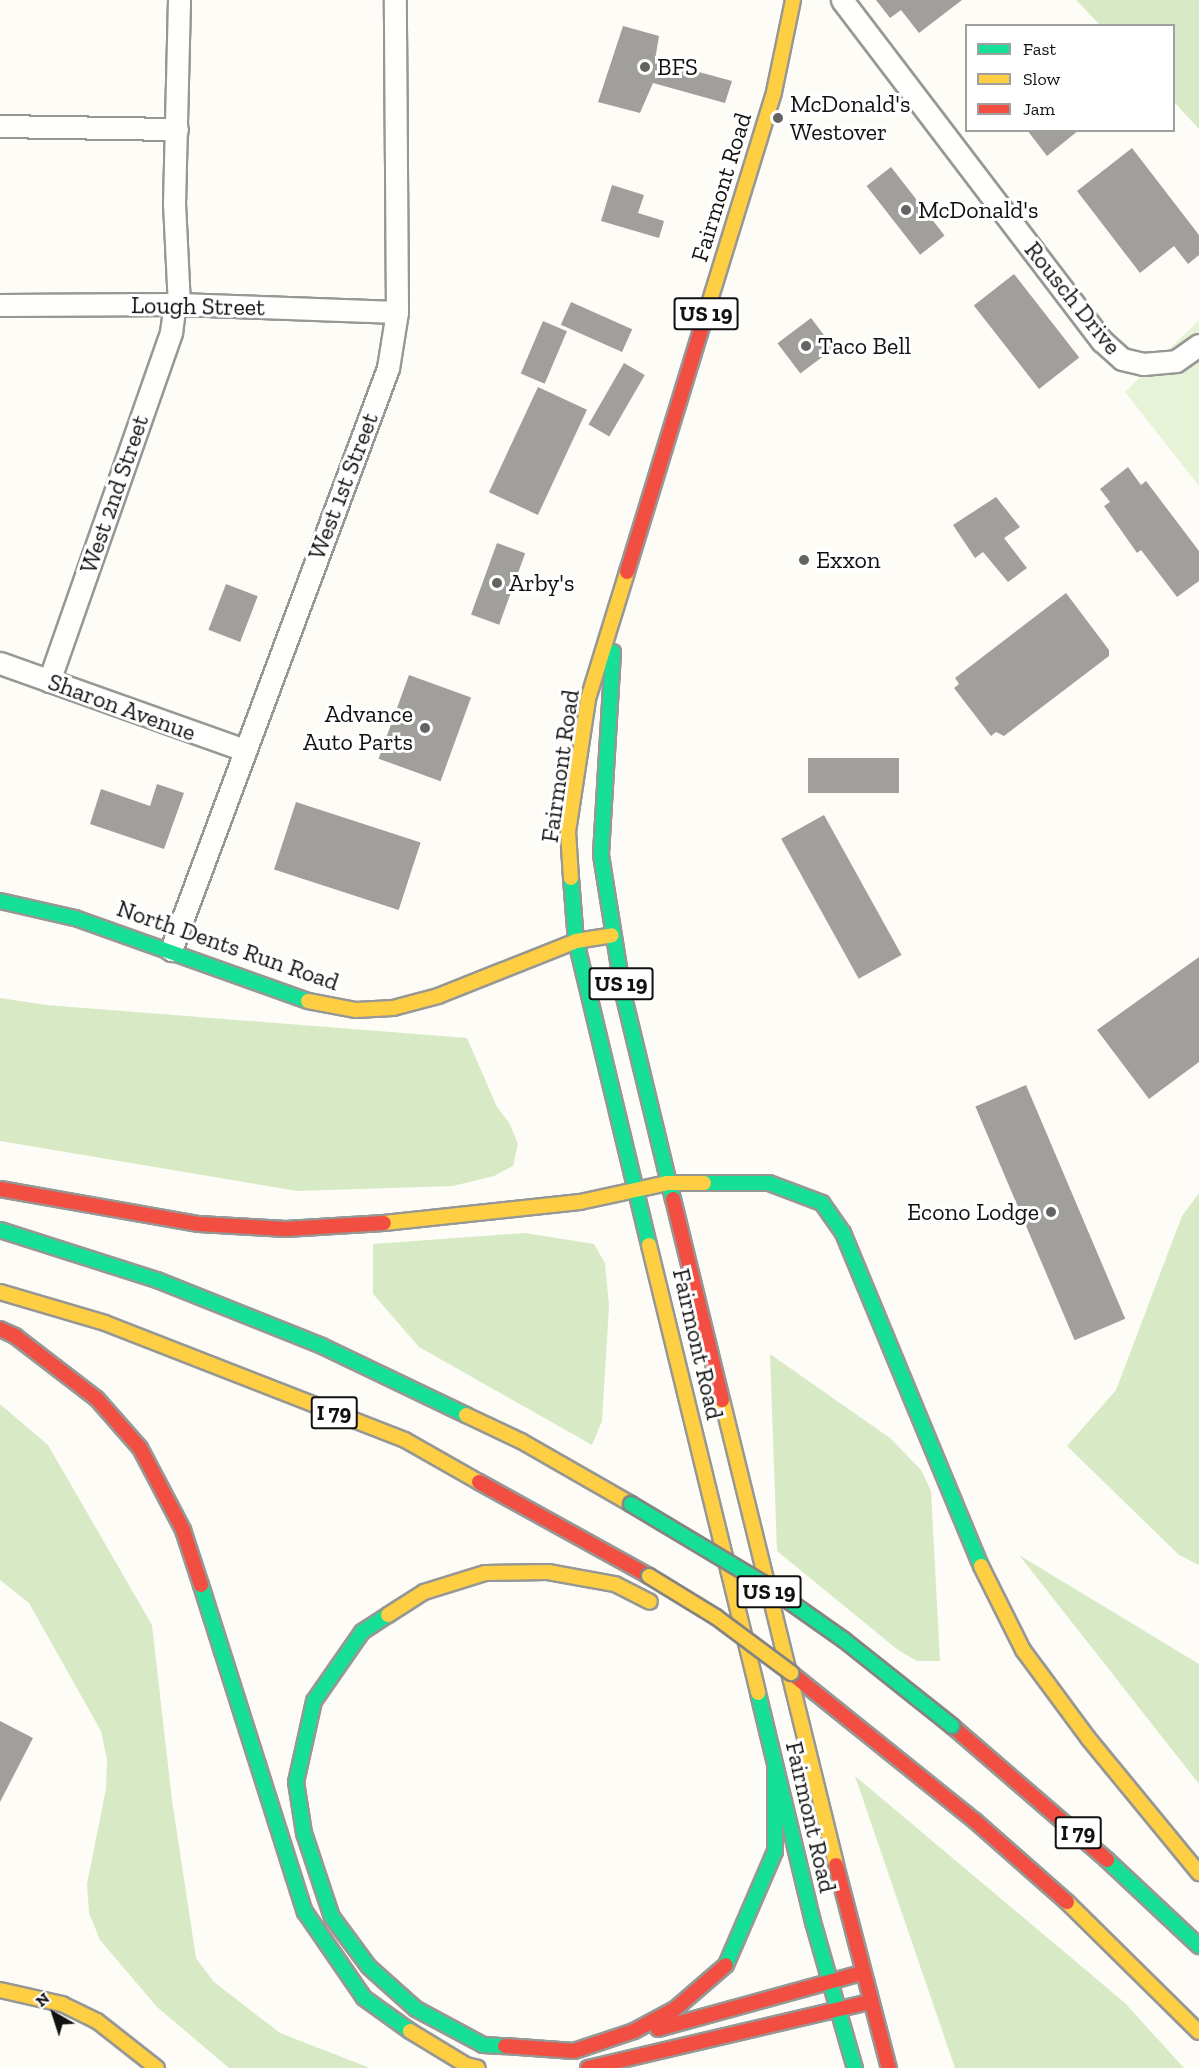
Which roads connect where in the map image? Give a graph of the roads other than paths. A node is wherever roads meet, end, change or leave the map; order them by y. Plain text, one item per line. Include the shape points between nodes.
1 (179, 0) edge
2 (395, 0) edge
3 (793, 0) edge
4 (842, 0) edge
5 (0, 126) edge
6 (177, 129) junction
7 (0, 305) edge
8 (177, 305) junction
9 (397, 312) junction
10 (1199, 345) edge
11 (612, 626) junction
12 (0, 663) edge
13 (49, 681) junction
14 (244, 750) junction
15 (0, 901) edge
16 (612, 935) junction
17 (576, 941) junction
18 (171, 950) junction
19 (667, 1183) junction
20 (0, 1188) edge
21 (639, 1190) junction
22 (0, 1230) edge
23 (0, 1292) edge
24 (0, 1329) edge
25 (655, 1604) dead end
26 (711, 1633) dead end
27 (791, 1673) junction
28 (775, 1767) junction
29 (1199, 1873) edge
30 (1199, 1946) edge
31 (862, 1973) junction
32 (830, 1983) junction
33 (0, 1990) edge
34 (870, 2002) junction
35 (837, 2010) junction
36 (1199, 2032) edge
37 (574, 2051) junction
38 (157, 2068) edge
39 (478, 2068) edge
40 (588, 2068) edge
41 (855, 2068) edge
42 (889, 2068) edge

1 - 6 street, West 2nd Street
2 - 9 street, West 1st Street
3 - 11 main road, Fairmont Road / US 19 via 774,92
4 - 10 street, Rousch Drive via 1102,341 1122,359 1143,364 1176,361
5 - 6 street
6 - 8 street, West 2nd Street
7 - 8 street, Lough Street
8 - 9 street, Lough Street
8 - 13 street, West 2nd Street via 171,332
9 - 14 street, West 1st Street via 388,368
11 - 16 main road, Fairmont Road / US 19 via 613,695 603,781 601,855
11 - 17 main road, Fairmont Road / US 19 via 588,699 568,831
12 - 13 street, Sharon Avenue
13 - 14 street, Sharon Avenue
14 - 18 street, West 1st Street
15 - 18 main road, North Dents Run Road via 75,918
16 - 17 main road, North Dents Run Road
16 - 19 main road, Fairmont Road / US 19
17 - 18 main road, North Dents Run Road via 438,996 393,1008 356,1010 315,1003
17 - 21 main road, Fairmont Road / US 19
19 - 21 main road
19 - 29 main road via 769,1183 822,1203 843,1233 981,1564 1023,1650 1088,1738
19 - 31 main road, Fairmont Road / US 19
20 - 21 main road via 199,1224 286,1229 359,1226 580,1202
21 - 28 main road, Fairmont Road / US 19
22 - 30 main road, I 79, bridge via 157,1280 322,1346 521,1441 631,1504 763,1583 844,1640 1078,1833
23 - 27 main road, I 79, bridge via 105,1323 405,1440 649,1576 716,1617
24 - 39 main road via 15,1336 97,1400 146,1458 183,1530 305,1912 364,1998 466,2066
25 - 37 main road via 615,1584 548,1572 485,1572 424,1592 363,1632 314,1701 296,1782 304,1833 332,1917 369,1967 416,2009 483,2045
26 - 27 main road, bridge
27 - 36 main road, I 79 via 974,1820 1097,1929
28 - 32 main road, Fairmont Road / US 19
28 - 37 main road via 775,1851 726,1965 675,2009 634,2031
31 - 32 main road
31 - 34 main road, Fairmont Road / US 19
32 - 35 main road, Fairmont Road / US 19
32 - 37 main road
33 - 38 main road via 71,2008 97,2021
34 - 35 main road
34 - 42 main road, Fairmont Road / US 19
35 - 40 main road
35 - 41 main road, Fairmont Road / US 19

